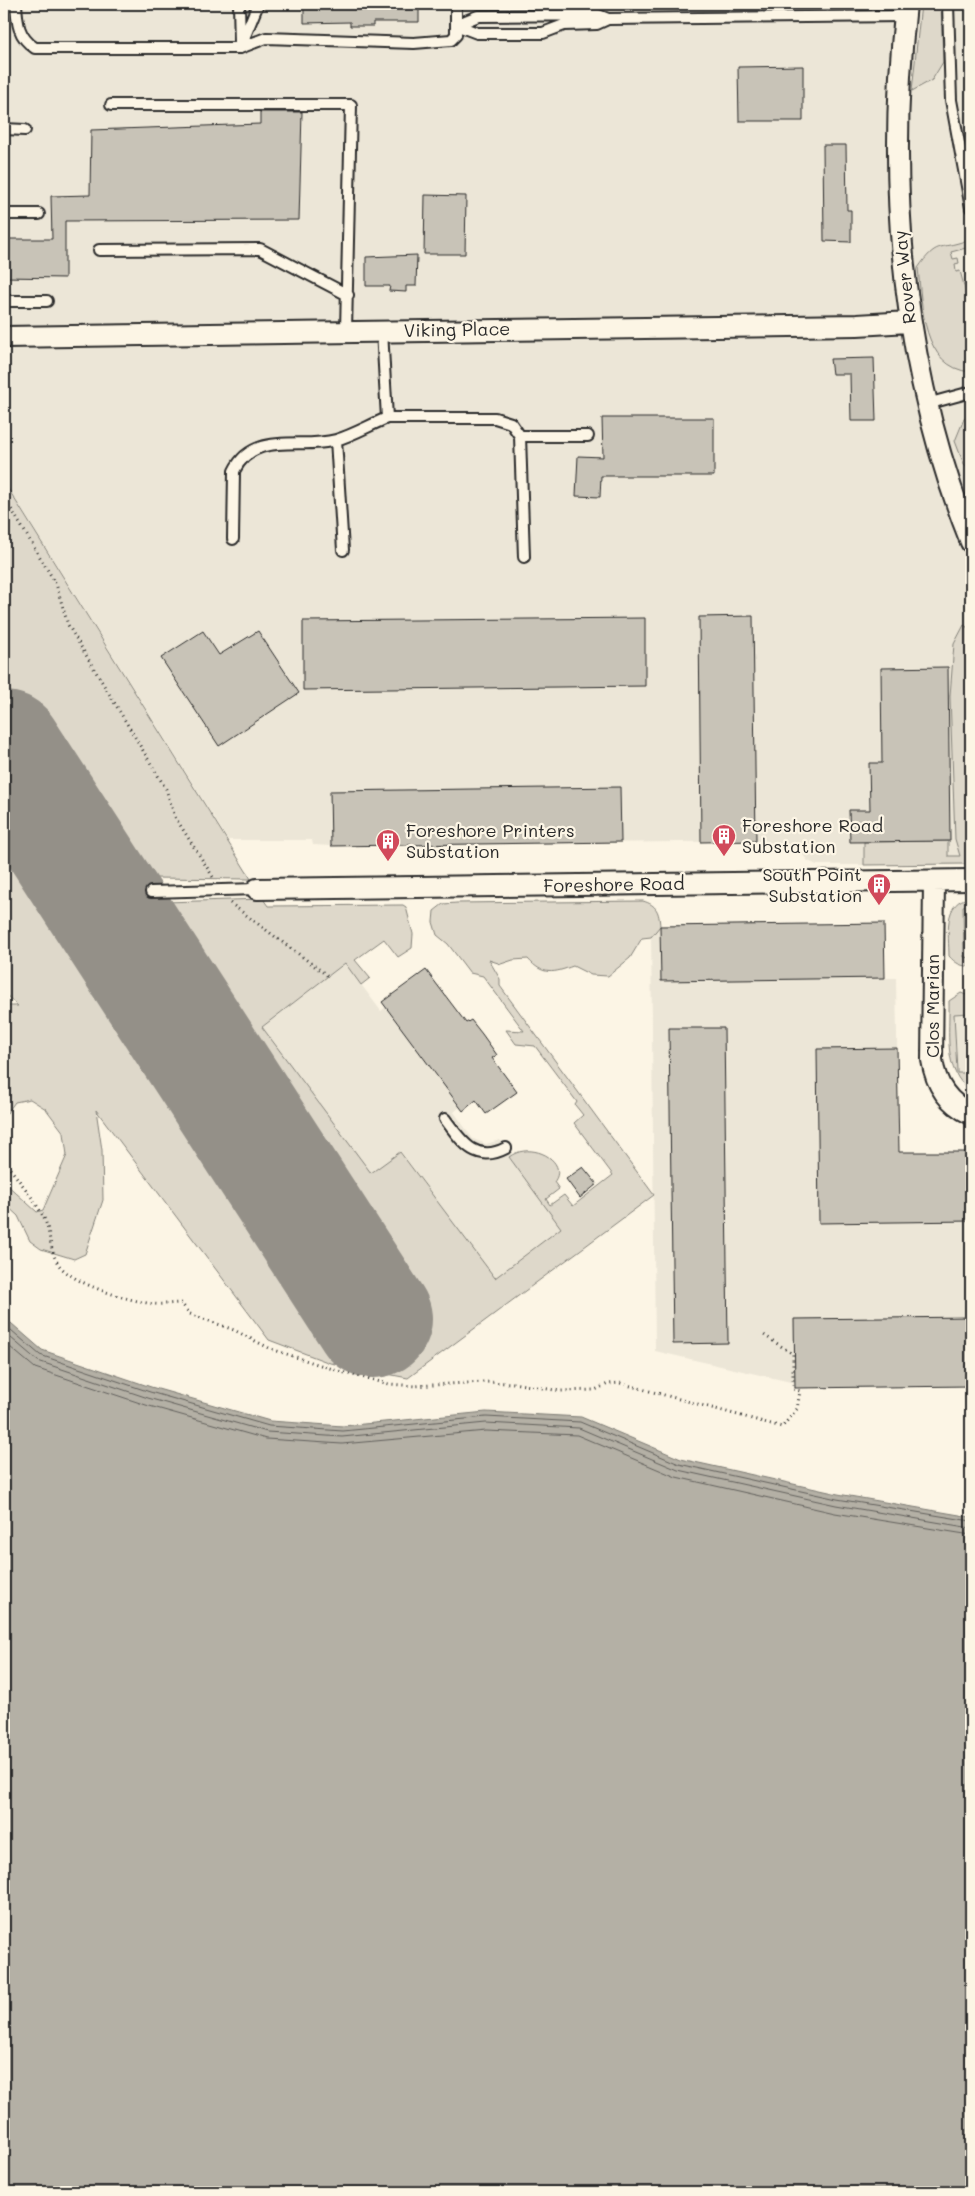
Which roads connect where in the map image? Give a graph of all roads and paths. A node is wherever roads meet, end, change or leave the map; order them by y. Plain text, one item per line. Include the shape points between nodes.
1 (16, 4) edge
2 (239, 4) edge
3 (258, 4) edge
4 (456, 4) edge
5 (948, 4) edge
6 (905, 10) edge
7 (608, 19) junction
8 (456, 24) junction
9 (240, 48) junction
10 (111, 106) dead end
11 (4, 129) edge
12 (25, 130) dead end
13 (971, 208) edge
14 (4, 214) edge
15 (39, 214) dead end
16 (99, 250) dead end
17 (348, 295) junction
18 (4, 301) edge
19 (47, 301) dead end
20 (910, 322) junction
21 (346, 331) junction
22 (382, 331) junction
23 (4, 337) edge
24 (971, 392) edge
25 (927, 404) junction
26 (387, 418) junction
27 (520, 436) junction
28 (588, 436) dead end
29 (336, 440) junction
30 (4, 503) edge
31 (969, 532) edge
32 (233, 539) dead end
33 (343, 550) dead end
34 (524, 557) dead end
35 (971, 880) edge
36 (934, 881) junction
37 (257, 889) joint
38 (222, 890) junction
39 (151, 892) dead end
40 (328, 976) dead end
41 (971, 1114) edge
42 (446, 1119) dead end
43 (506, 1148) dead end
44 (4, 1161) edge
45 (764, 1335) dead end

1 - 9 lane via 17,24 26,42 35,48
2 - 9 lane
3 - 9 lane
4 - 8 lane
5 - 13 lane via 951,100
6 - 7 lane
6 - 20 street, Rover Way via 897,118 897,184 902,267
7 - 8 lane via 598,15 478,16
7 - 8 lane via 598,24 564,25 543,33 477,33
8 - 9 lane via 456,35 451,40 414,43 266,38
10 - 17 lane via 352,105
11 - 12 lane
14 - 15 lane
16 - 17 lane via 260,249
17 - 21 lane
18 - 19 lane
20 - 22 street, Viking Place
20 - 25 street, Rover Way
21 - 22 street, Viking Place
21 - 23 street, Viking Place
22 - 26 lane
24 - 25 lane
25 - 31 street, Rover Way
26 - 27 lane via 495,418 511,423
26 - 29 lane
27 - 28 lane
27 - 34 lane
29 - 32 lane via 254,448 239,461 234,471
29 - 33 lane
30 - 38 path via 10,507 56,584 68,625 166,788 174,817
35 - 36 street, Foreshore Road
36 - 37 street, Foreshore Road
36 - 41 street, Clos Marian via 934,1074 951,1102
37 - 38 lane
38 - 39 lane
38 - 40 path via 230,903
42 - 43 lane via 467,1146 476,1151 486,1154
44 - 45 path via 43,1217 53,1254 68,1273 100,1290 128,1298 154,1304 181,1303 190,1314 234,1330 271,1349 389,1384 513,1383 560,1391 595,1390 620,1383 782,1427 797,1409 800,1392 793,1389 793,1354

